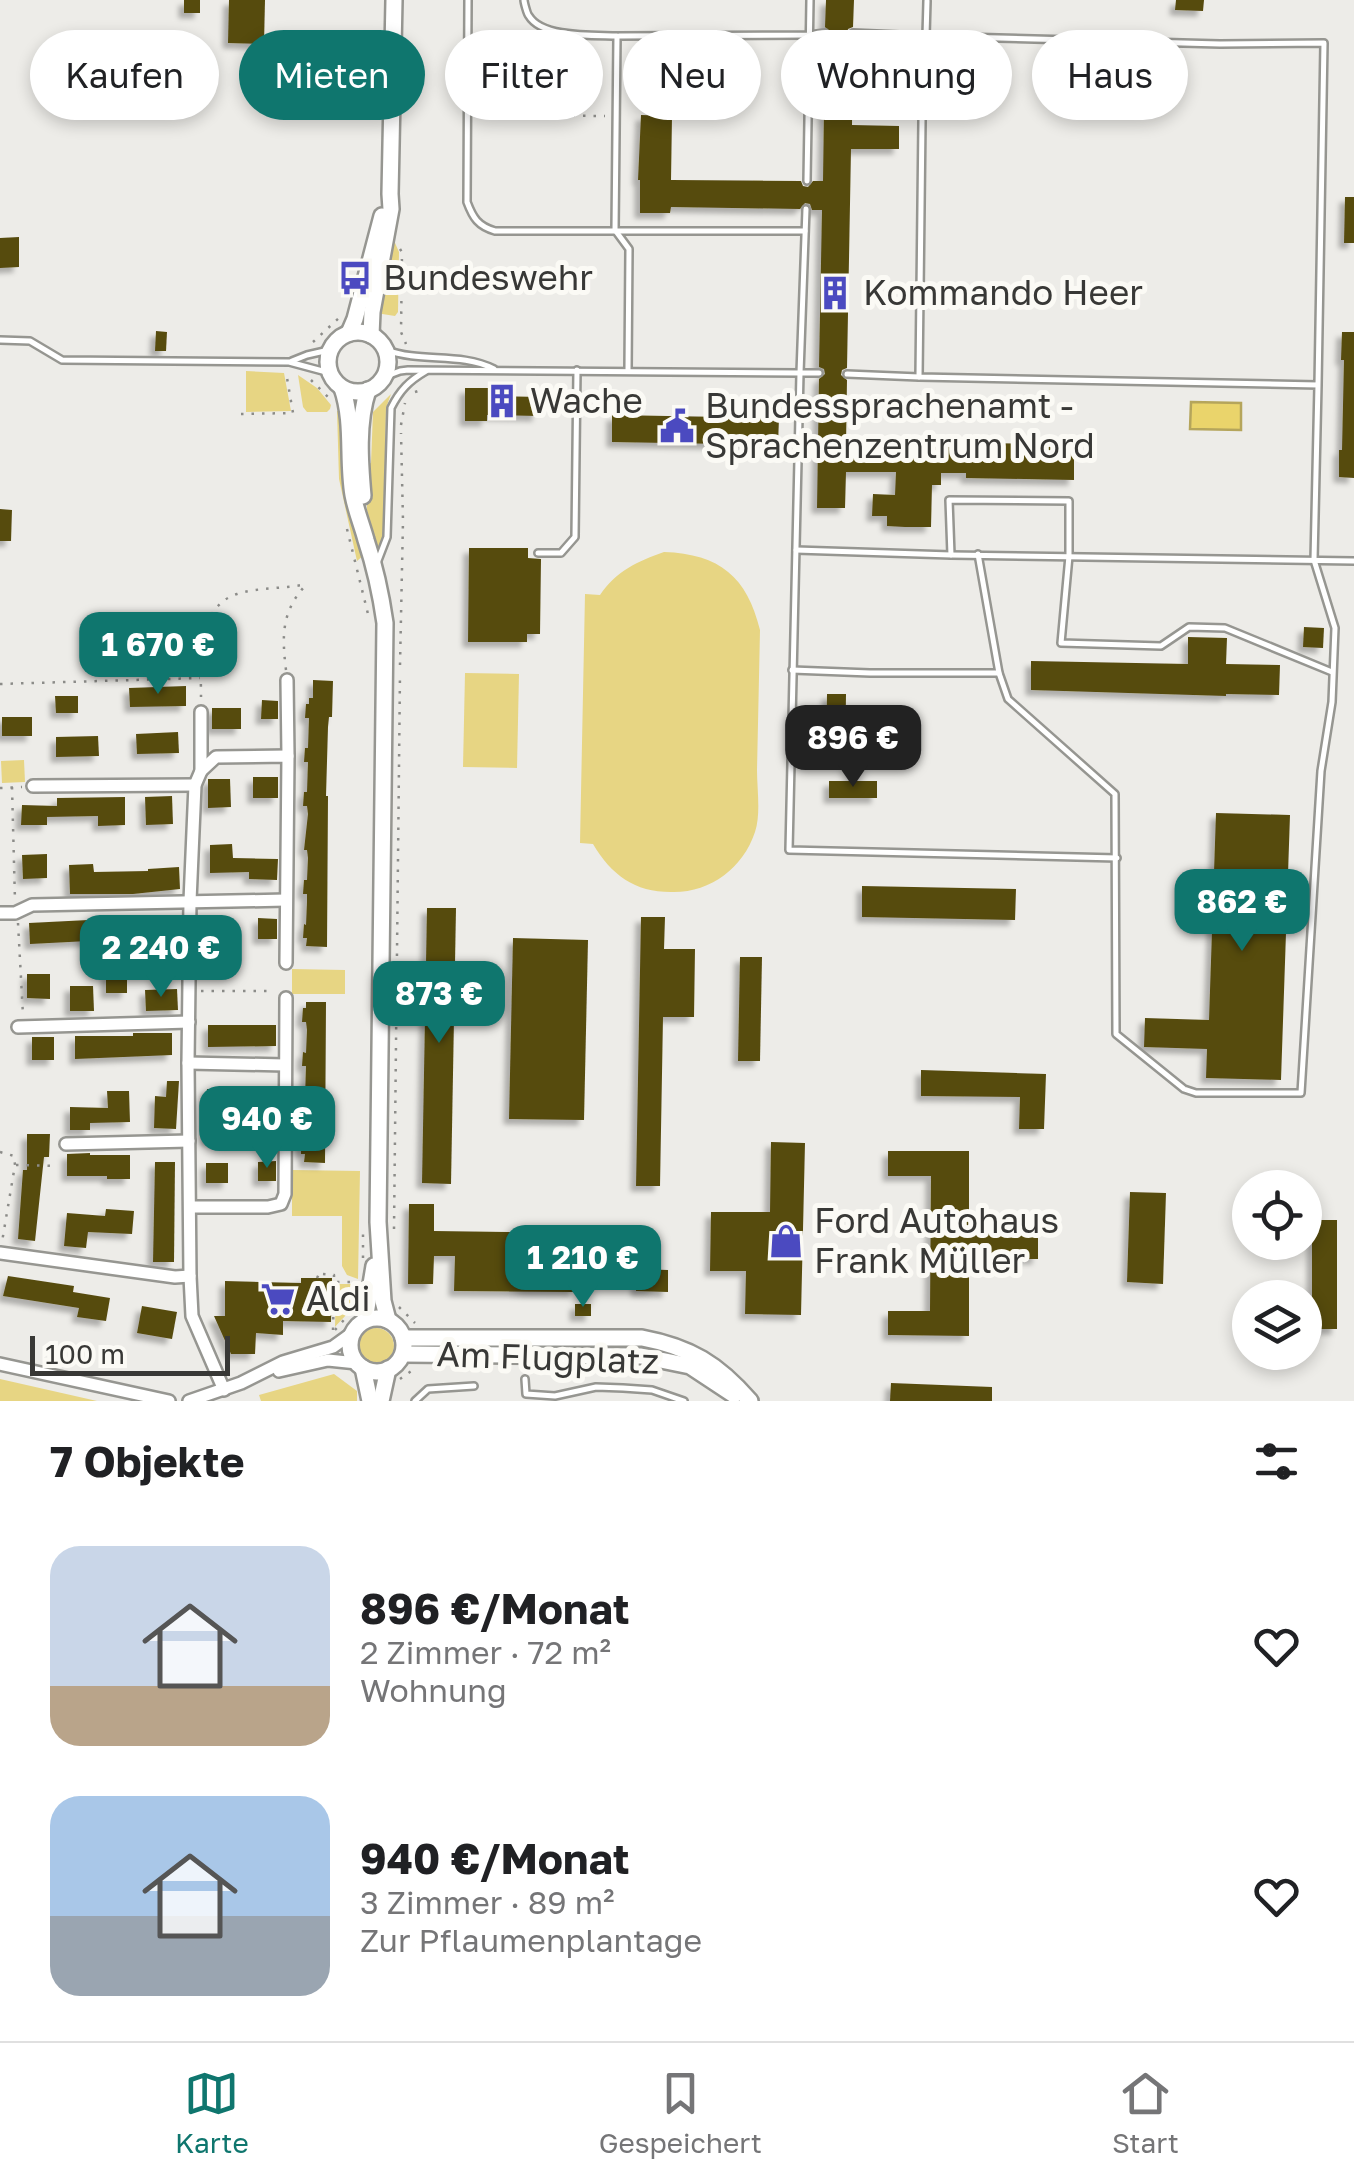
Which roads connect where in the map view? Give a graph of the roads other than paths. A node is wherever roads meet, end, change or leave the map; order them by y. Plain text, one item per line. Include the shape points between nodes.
1 (394, 0) edge
2 (468, 0) edge
3 (524, 0) edge
4 (810, 0) edge
5 (927, 1) edge
6 (808, 30) edge
7 (925, 30) edge
8 (781, 35) edge
9 (618, 36) junction
10 (1012, 38) edge
11 (807, 120) edge
12 (923, 120) edge
13 (806, 181) dead end
14 (390, 194) junction
15 (806, 210) dead end
16 (615, 230) junction
17 (806, 231) junction
18 (349, 332) junction
19 (371, 335) junction
20 (0, 340) edge
21 (329, 350) junction
22 (386, 350) junction
23 (289, 362) junction
24 (426, 370) junction
25 (497, 370) junction
26 (578, 370) junction
27 (628, 371) junction
28 (800, 373) junction
29 (330, 374) junction
30 (819, 374) dead end
31 (847, 374) dead end
32 (384, 377) junction
33 (919, 377) junction
34 (1318, 385) junction
35 (342, 388) junction
36 (368, 390) junction
37 (366, 540) junction
38 (796, 550) junction
39 (538, 553) dead end
40 (978, 554) junction
41 (951, 555) junction
42 (1069, 556) junction
43 (1314, 560) junction
44 (1354, 561) edge
45 (374, 570) junction
46 (792, 670) junction
47 (1333, 672) junction
48 (998, 673) junction
49 (287, 680) road end
50 (201, 712) road end
51 (288, 756) junction
52 (201, 771) junction
53 (195, 785) junction
54 (34, 786) dead end
55 (1117, 858) junction
56 (286, 900) junction
57 (190, 901) junction
58 (0, 913) edge
59 (286, 963) dead end
60 (287, 995) road end
61 (189, 1022) junction
62 (20, 1027) road end
63 (188, 1063) junction
64 (286, 1064) junction
65 (189, 1140) junction
66 (66, 1144) dead end
67 (190, 1206) junction
68 (371, 1224) junction
69 (0, 1253) edge
70 (190, 1276) junction
71 (365, 1320) junction
72 (388, 1320) junction
73 (352, 1334) junction
74 (403, 1346) junction
75 (698, 1362) junction
76 (0, 1364) edge
77 (360, 1366) junction
78 (255, 1377) junction
79 (391, 1377) junction
80 (526, 1379) dead end
81 (474, 1386) dead end
82 (226, 1395) edge
83 (523, 1398) edge
84 (169, 1401) edge
85 (190, 1401) edge
86 (370, 1401) edge
87 (381, 1401) edge
88 (415, 1401) edge
89 (684, 1401) edge
90 (740, 1401) edge
91 (750, 1401) edge

1 - 14 main road
2 - 16 lane via 472,217 495,231
3 - 9 lane via 530,18 544,29
4 - 6 lane
5 - 7 lane
8 - 9 lane
9 - 16 lane
10 - 34 lane via 1324,43
11 - 13 lane
12 - 33 lane
14 - 18 main road
14 - 19 main road
15 - 17 lane
16 - 17 lane
16 - 27 lane via 629,249
17 - 28 lane
18 - 19 main road
18 - 21 main road
19 - 22 main road
20 - 23 lane via 30,341 62,360
21 - 23 lane
21 - 29 main road
22 - 25 lane via 477,361
22 - 32 main road
23 - 29 lane
24 - 25 lane
24 - 32 lane
24 - 45 lane via 391,408 387,537
25 - 26 lane
26 - 27 lane
26 - 39 lane via 575,538 561,554
27 - 28 lane
28 - 30 lane
28 - 38 lane
29 - 35 main road
31 - 33 lane
32 - 36 main road
33 - 34 lane
34 - 43 lane
35 - 36 main road
35 - 37 main road via 349,470
36 - 37 main road via 361,456
37 - 45 main road
38 - 41 lane
38 - 46 lane
40 - 41 lane
40 - 42 lane
40 - 48 lane
41 - 42 lane via 950,500 1069,501
42 - 43 lane
42 - 47 lane via 1061,643 1160,646 1189,627 1224,628
43 - 44 lane
43 - 47 lane via 1335,628
45 - 68 main road via 385,640
46 - 48 lane
46 - 55 lane via 789,850
47 - 55 lane via 1301,1092 1196,1094 1116,1034
48 - 55 lane via 1008,699 1116,794
49 - 51 street
50 - 52 street
51 - 52 street via 216,757
51 - 56 street
52 - 53 street
53 - 54 street
53 - 57 street
56 - 57 street
56 - 59 street
57 - 58 street via 32,905
57 - 61 street
60 - 64 street
61 - 62 street
61 - 63 street
63 - 64 street
63 - 65 street
64 - 67 street via 281,1204
65 - 66 street
65 - 67 street
67 - 70 street
68 - 71 main road
68 - 72 main road
69 - 70 street
70 - 82 street via 192,1316
71 - 72 main road
71 - 73 main road
72 - 74 main road via 400,1330
73 - 77 main road via 350,1350
73 - 78 street
74 - 75 main road, Am Flugplatz
74 - 79 main road
75 - 90 main road, Am Flugplatz
75 - 91 main road, Am Flugplatz via 732,1381
76 - 84 street
77 - 78 street via 328,1360
77 - 79 main road
77 - 86 main road
78 - 82 street
79 - 87 main road
80 - 83 lane
81 - 88 lane via 428,1390
82 - 85 street
83 - 89 lane via 596,1387 652,1390

